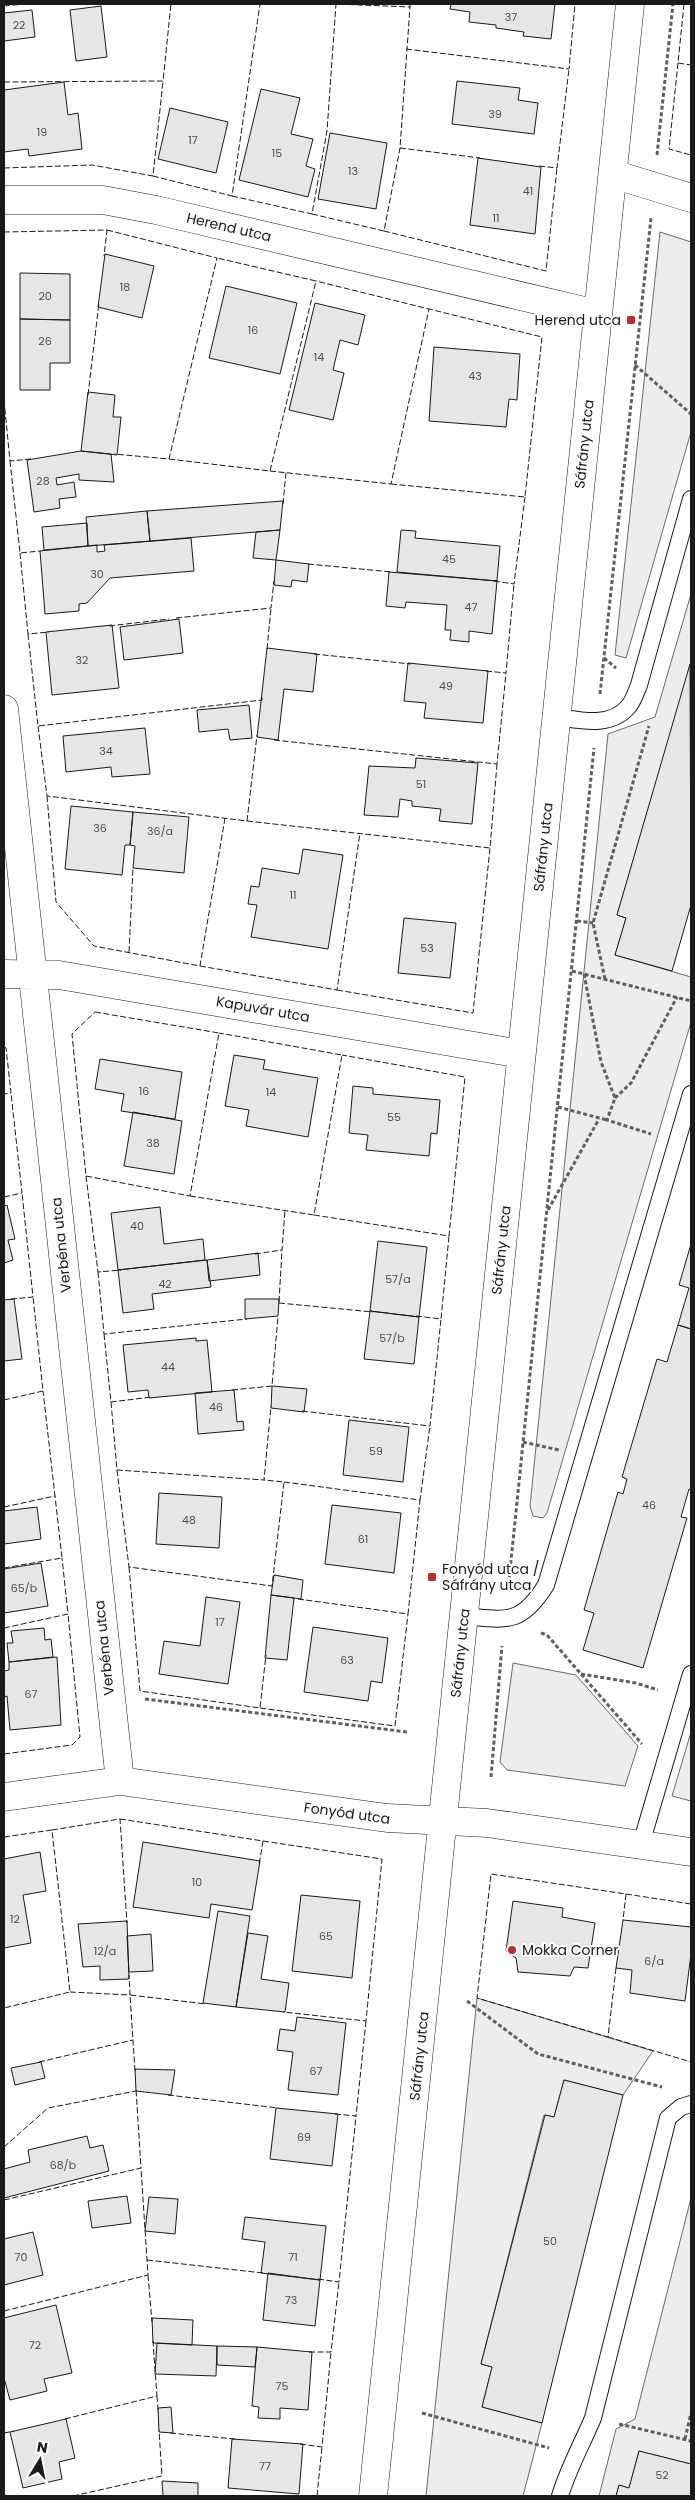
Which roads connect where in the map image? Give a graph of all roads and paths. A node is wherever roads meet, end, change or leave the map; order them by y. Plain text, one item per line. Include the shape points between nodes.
1 (630, 4) edge
2 (612, 174) junction
3 (691, 198) edge
4 (4, 200) edge
5 (597, 314) junction
6 (691, 414) edge
7 (691, 499) edge
8 (604, 658) junction
9 (639, 685) junction
10 (4, 709) edge
11 (557, 717) junction
12 (597, 721) junction
13 (577, 921) junction
14 (593, 923) junction
15 (572, 971) junction
16 (31, 973) junction
17 (4, 974) edge
18 (584, 974) junction
19 (605, 979) junction
20 (677, 997) junction
21 (691, 1001) edge
22 (521, 1054) junction
23 (691, 1094) edge
24 (614, 1098) junction
25 (558, 1107) junction
26 (599, 1119) junction
27 (607, 1120) junction
28 (677, 1143) junction
29 (547, 1212) junction
30 (464, 1616) junction
31 (505, 1620) junction
32 (581, 1674) junction
33 (691, 1674) edge
34 (660, 1691) dead end
35 (109, 1695) junction
36 (407, 1732) dead end
37 (644, 1745) dead end
38 (492, 1777) dead end
39 (120, 1780) junction
40 (4, 1797) edge
41 (443, 1822) junction
42 (642, 1844) junction
43 (691, 1852) edge
44 (467, 2001) dead end
45 (667, 2088) dead end
46 (691, 2104) edge
47 (422, 2413) dead end
48 (691, 2413) edge
49 (593, 2418) junction
50 (685, 2440) junction
51 (691, 2441) edge
52 (578, 2456) junction
53 (373, 2496) edge
54 (560, 2496) edge

1 - 2 street, Sáfrány utca
2 - 3 street
2 - 5 street, Sáfrány utca
4 - 5 street, Herend utca via 102,200 147,208
5 - 11 street, Sáfrány utca
6 - 8 path via 635,365
7 - 9 lane
8 - 9 path
8 - 12 path
9 - 12 lane via 629,707 611,719
9 - 14 path via 656,700
10 - 16 street, Verbéna utca
11 - 12 lane
11 - 22 street, Sáfrány utca
12 - 13 path
13 - 14 path
13 - 15 path
14 - 19 path
15 - 18 path
15 - 25 path
16 - 17 street, Kapuvár utca
16 - 22 street, Kapuvár utca via 87,979
16 - 35 street, Verbéna utca
18 - 19 path
18 - 24 path via 601,1062
19 - 20 path
20 - 21 path
20 - 24 path via 631,1083
22 - 30 street, Sáfrány utca
23 - 28 lane
24 - 27 path
25 - 26 path
25 - 29 path
26 - 27 path
26 - 29 path
27 - 28 path
28 - 31 lane via 546,1585 534,1605
29 - 31 path
30 - 31 lane
30 - 41 street, Sáfrány utca
31 - 32 path via 547,1635
31 - 38 path
32 - 34 path via 636,1683
32 - 37 path
33 - 42 lane
35 - 36 path
35 - 39 street, Verbéna utca
39 - 40 street, Fonyód utca
39 - 41 street, Fonyód utca via 386,1818
41 - 42 street, Fonyód utca via 487,1823
41 - 53 street, Sáfrány utca
42 - 43 street, Fonyód utca
44 - 45 path via 538,2054
46 - 49 lane via 681,2107 668,2118
47 - 52 path
48 - 50 path
49 - 50 path
49 - 52 lane
50 - 51 path
52 - 54 lane

